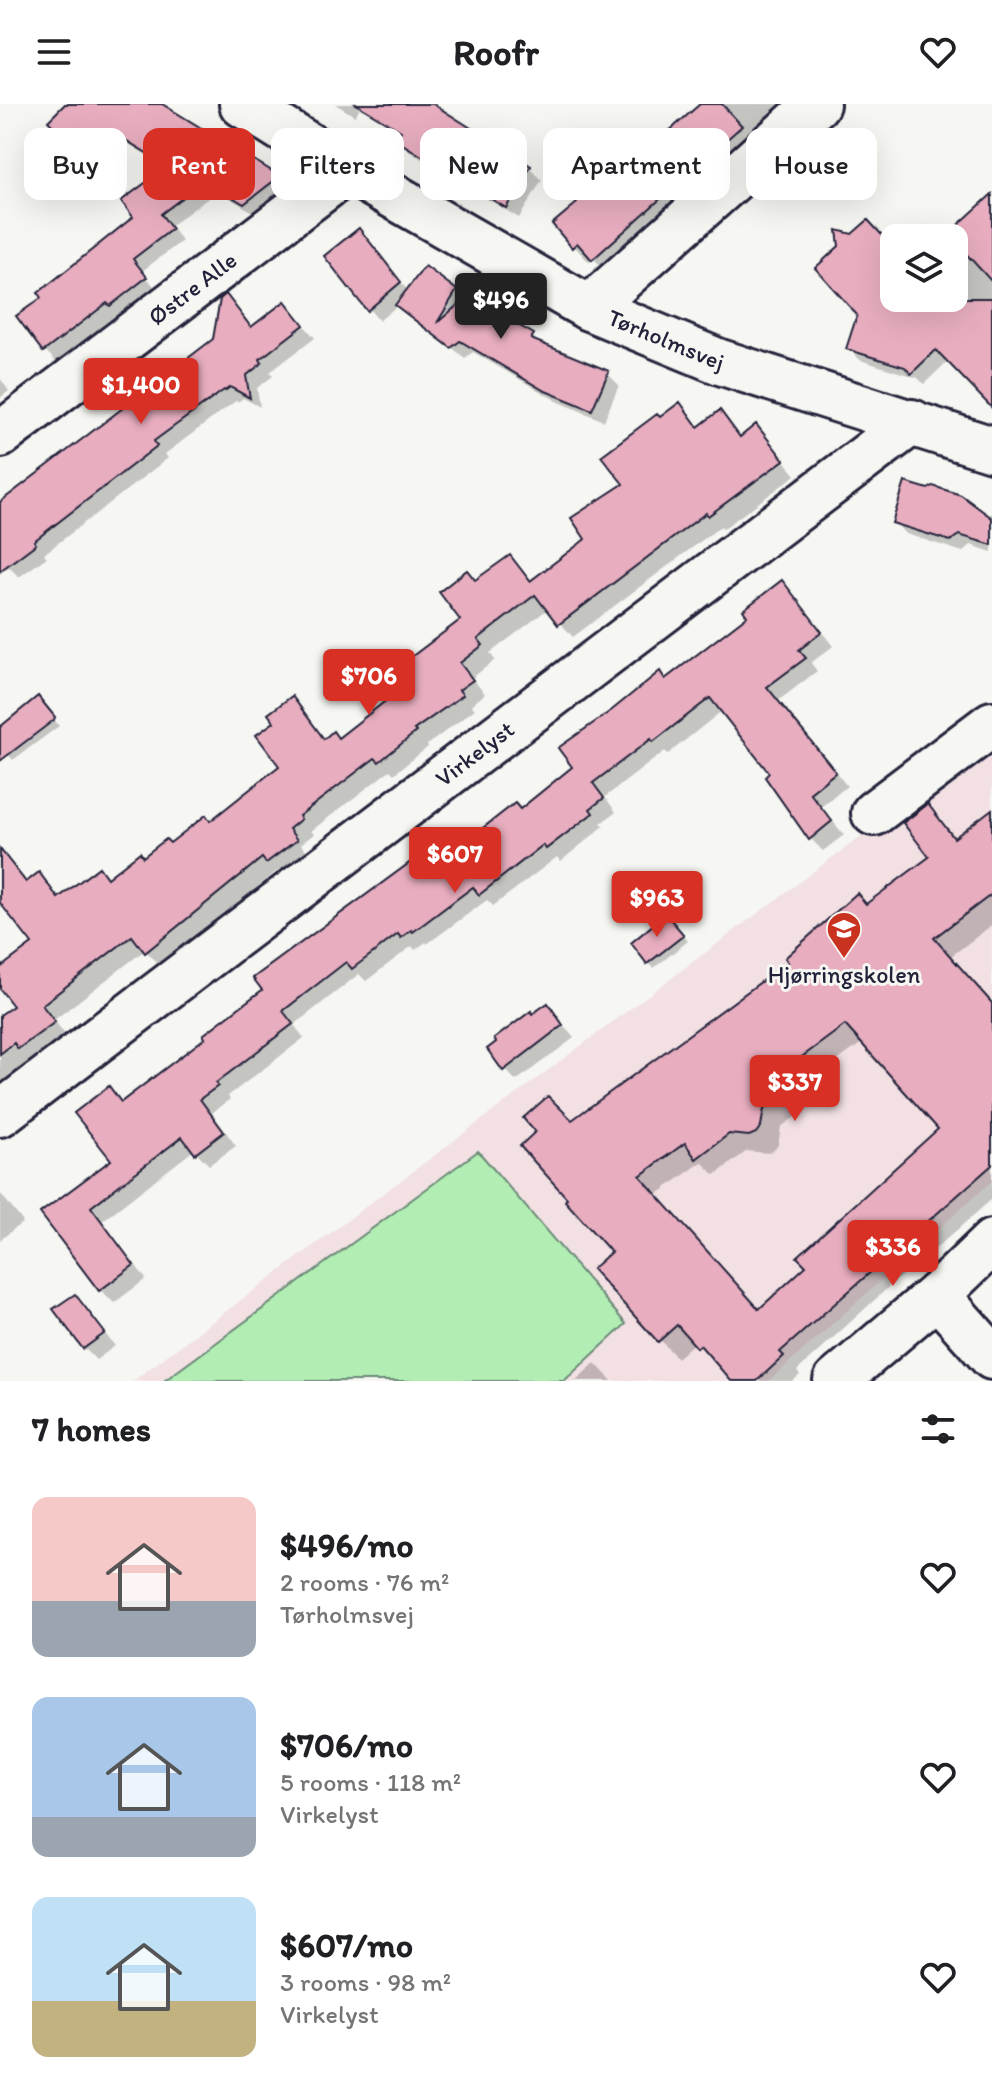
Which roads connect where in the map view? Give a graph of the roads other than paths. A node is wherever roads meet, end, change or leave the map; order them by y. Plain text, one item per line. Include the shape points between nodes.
1 (242, 104) edge
2 (817, 104) edge
3 (281, 128) edge
4 (309, 200) edge
5 (400, 200) edge
6 (589, 308) junction
7 (912, 422) junction
8 (0, 435) edge
9 (992, 449) edge
10 (992, 724) edge
11 (874, 813) dead end
12 (0, 1114) edge
13 (992, 1242) edge
14 (937, 1295) junction
15 (992, 1357) edge
16 (836, 1381) edge

1 - 3 street, Tørholmsvej
2 - 6 street
4 - 8 street, Østre Alle
5 - 6 street, Tørholmsvej
6 - 7 street, Tørholmsvej via 720,362
7 - 9 street, Tørholmsvej
7 - 12 street, Virkelyst
10 - 11 street
13 - 14 street
14 - 15 street
14 - 16 street

